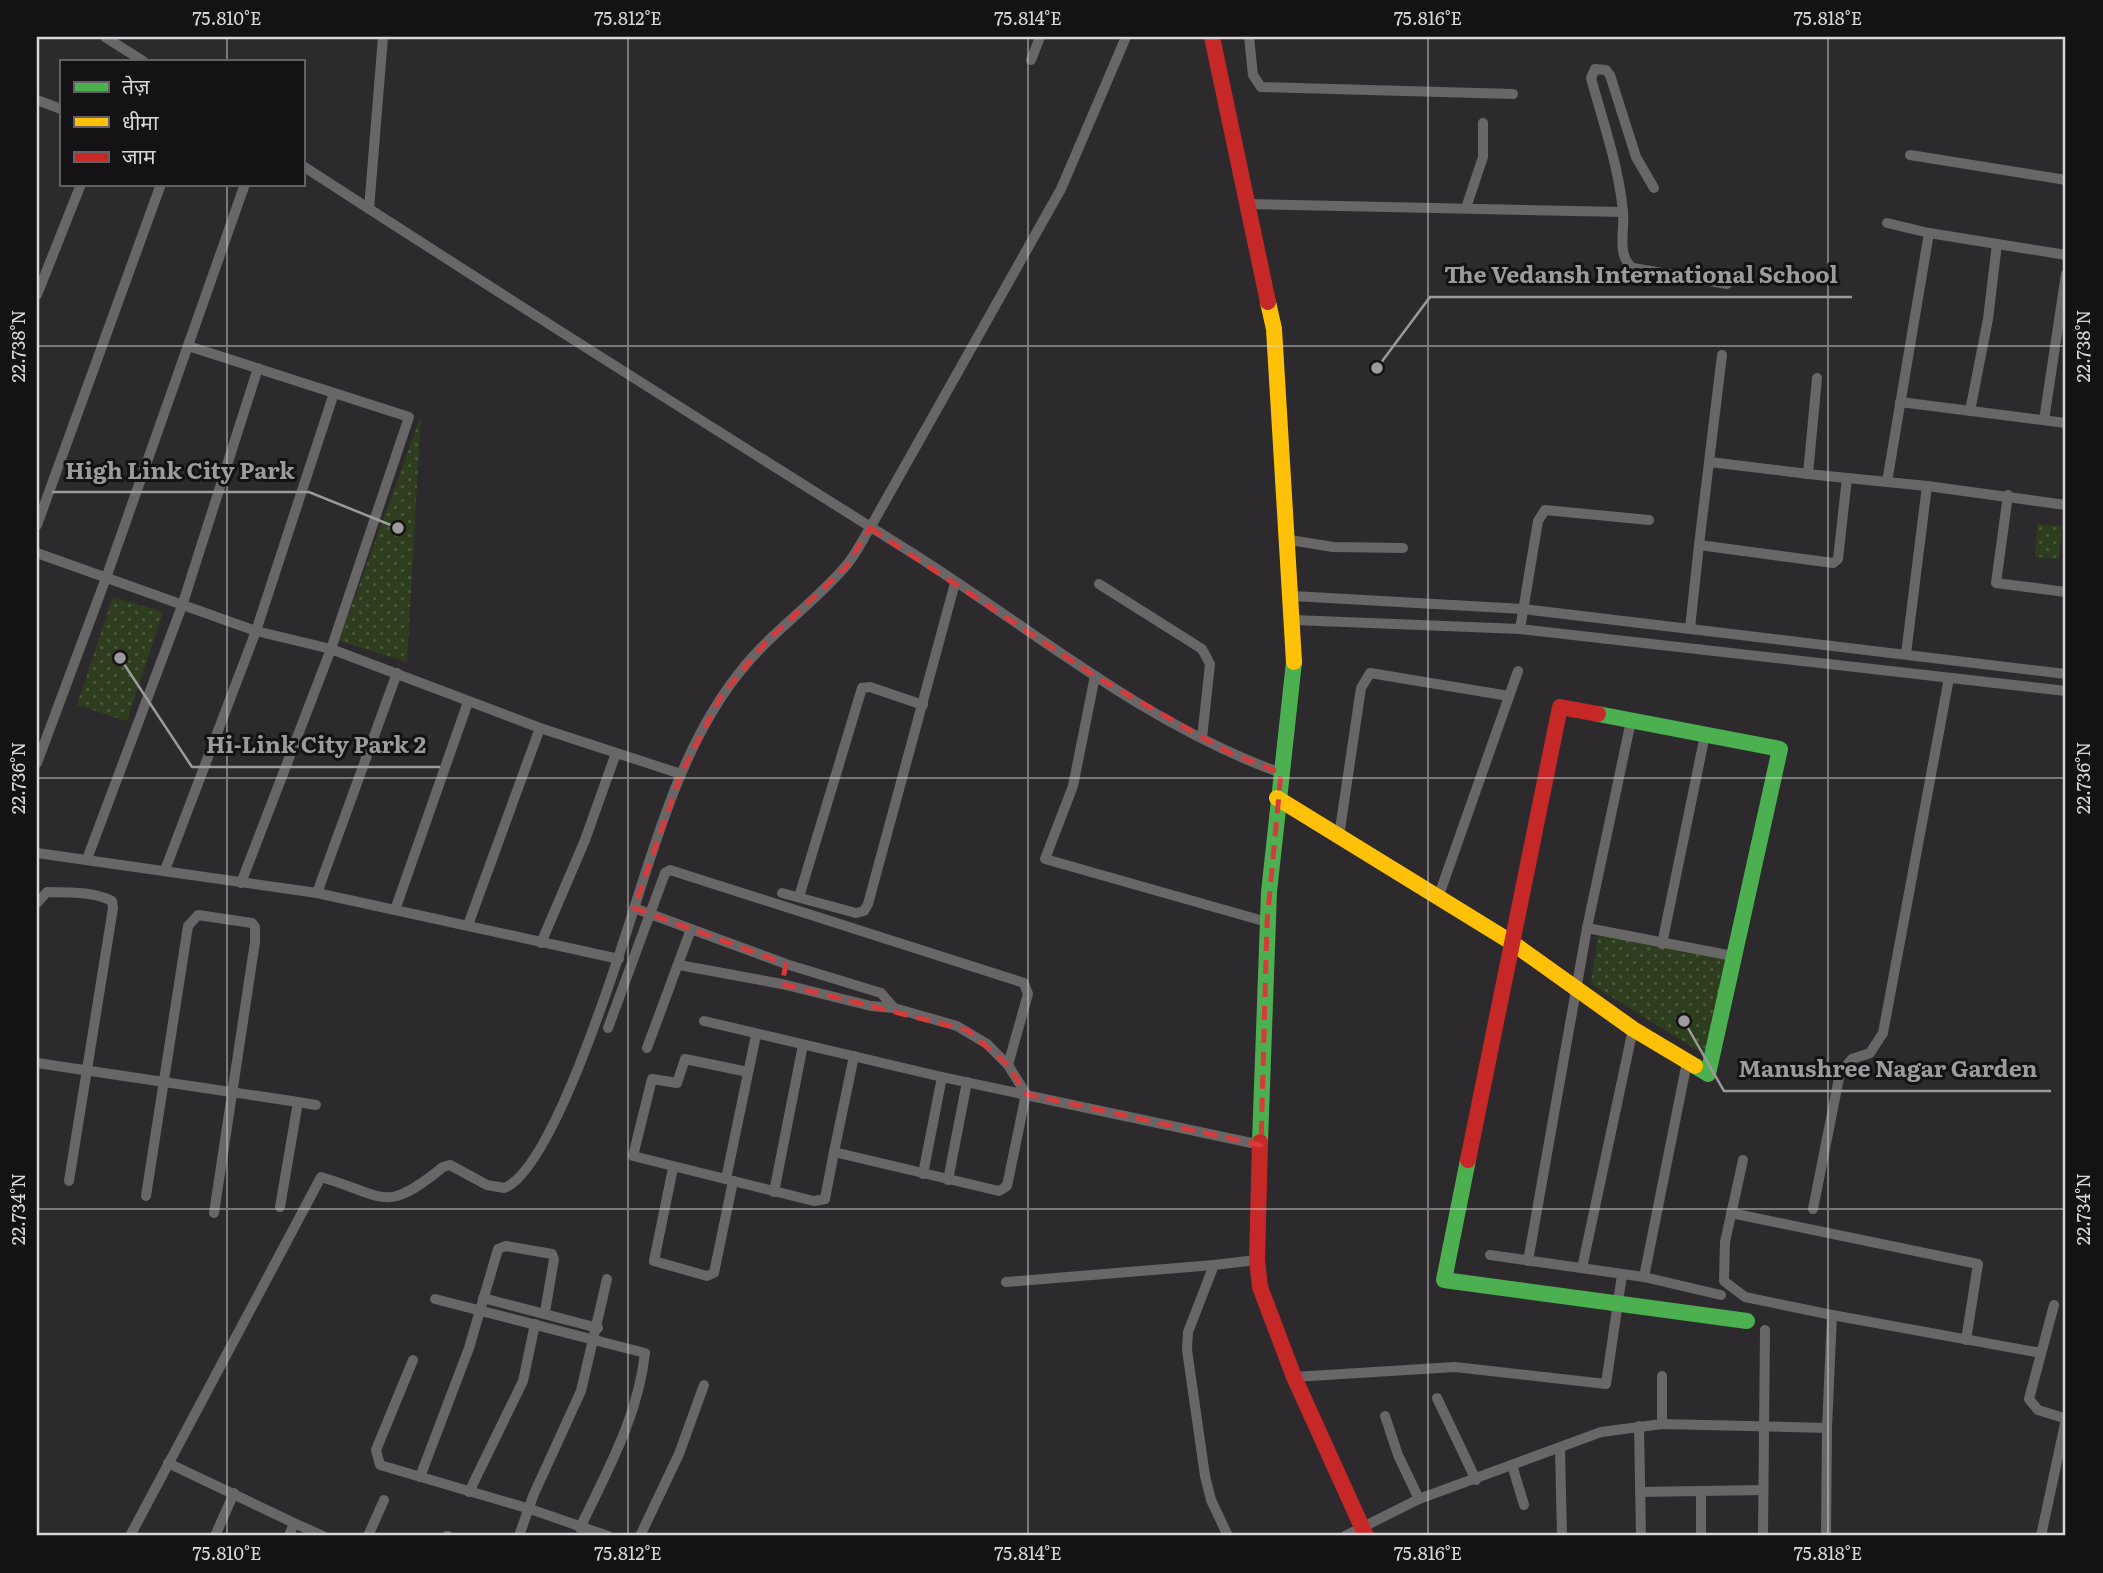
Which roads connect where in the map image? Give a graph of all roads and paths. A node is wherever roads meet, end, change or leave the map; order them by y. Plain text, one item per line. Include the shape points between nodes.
1 (105, 37) edge
2 (383, 37) edge
3 (1040, 37) edge
4 (1126, 37) edge
5 (1212, 37) edge
6 (1249, 37) edge
7 (141, 60) edge
8 (1031, 60) dead end
9 (1513, 94) dead end
10 (37, 100) edge
11 (60, 109) edge
12 (1483, 123) dead end
13 (1910, 156) dead end
14 (304, 167) edge
15 (2066, 180) edge
16 (79, 186) edge
17 (160, 186) edge
18 (244, 186) edge
19 (1654, 188) dead end
20 (1248, 204) junction
21 (1466, 208) junction
22 (369, 209) junction
23 (1623, 212) junction
24 (1887, 223) dead end
25 (1929, 233) junction
26 (1997, 244) junction
27 (2066, 255) edge
28 (2066, 274) edge
29 (1727, 284) dead end
30 (37, 295) edge
31 (2061, 338) edge
32 (188, 346) junction
33 (1722, 355) dead end
34 (258, 368) junction
35 (1817, 378) dead end
36 (334, 393) junction
37 (1900, 402) junction
38 (1970, 411) junction
39 (2044, 419) junction
40 (2066, 423) edge
41 (1710, 462) junction
42 (1808, 474) junction
43 (1847, 478) junction
44 (1887, 482) junction
45 (1927, 486) junction
46 (2008, 495) junction
47 (2066, 505) edge
48 (1649, 520) dead end
49 (37, 525) edge
50 (870, 528) junction
51 (1290, 540) junction
52 (1699, 545) junction
53 (1403, 548) dead end
54 (37, 553) edge
55 (106, 578) junction
56 (955, 583) junction
57 (1098, 584) dead end
58 (2066, 592) edge
59 (1293, 596) junction
60 (182, 606) junction
61 (1523, 609) junction
62 (1294, 620) junction
63 (1690, 628) junction
64 (1520, 629) junction
65 (256, 631) junction
66 (331, 649) junction
67 (1906, 653) junction
68 (1518, 671) dead end
69 (397, 673) junction
70 (2066, 674) edge
71 (1095, 676) junction
72 (1950, 678) junction
73 (2066, 691) edge
74 (1509, 696) junction
75 (468, 702) junction
76 (923, 705) junction
77 (1631, 722) junction
78 (540, 728) junction
79 (1705, 735) junction
80 (1202, 738) junction
81 (616, 752) junction
82 (37, 762) edge
83 (1281, 773) junction
84 (681, 774) junction
85 (1278, 798) junction
86 (1339, 836) junction
87 (37, 853) edge
88 (87, 859) junction
89 (165, 870) junction
90 (241, 883) junction
91 (317, 892) junction
92 (782, 893) dead end
93 (799, 897) junction
94 (1438, 898) junction
95 (37, 903) edge
96 (634, 908) junction
97 (395, 910) junction
98 (651, 914) junction
99 (1267, 922) junction
100 (468, 925) junction
101 (1587, 928) junction
102 (691, 929) junction
103 (1511, 942) junction
104 (541, 943) junction
105 (1662, 944) junction
106 (1733, 956) junction
107 (619, 959) junction
108 (786, 964) junction
109 (679, 965) junction
110 (782, 984) junction
111 (1578, 992) junction
112 (894, 1008) junction
113 (704, 1021) dead end
114 (608, 1028) dead end
115 (1633, 1029) junction
116 (756, 1035) junction
117 (803, 1045) junction
118 (647, 1048) dead end
119 (855, 1056) junction
120 (1687, 1062) junction
121 (37, 1063) edge
122 (1008, 1065) junction
123 (88, 1071) junction
124 (748, 1072) junction
125 (943, 1077) junction
126 (967, 1082) junction
127 (165, 1083) junction
128 (232, 1093) junction
129 (1026, 1094) junction
130 (298, 1102) junction
131 (316, 1105) dead end
132 (1261, 1145) junction
133 (834, 1152) junction
134 (1743, 1160) dead end
135 (673, 1168) junction
136 (923, 1174) junction
137 (729, 1180) junction
138 (948, 1180) junction
139 (69, 1181) dead end
140 (774, 1192) junction
141 (146, 1196) dead end
142 (280, 1208) dead end
143 (1813, 1209) dead end
144 (214, 1213) dead end
145 (1731, 1213) junction
146 (1490, 1255) dead end
147 (1257, 1260) junction
148 (1528, 1261) junction
149 (1214, 1265) junction
150 (1582, 1268) junction
151 (1622, 1275) junction
152 (1644, 1277) junction
153 (607, 1279) dead end
154 (1006, 1282) dead end
155 (1721, 1295) dead end
156 (483, 1298) junction
157 (435, 1299) dead end
158 (2054, 1304) dead end
159 (1618, 1305) junction
160 (480, 1312) junction
161 (545, 1312) junction
162 (1832, 1315) junction
163 (1747, 1321) dead end
164 (535, 1324) junction
165 (598, 1328) junction
166 (1765, 1330) dead end
167 (595, 1340) junction
168 (1966, 1340) junction
169 (2041, 1353) junction
170 (413, 1360) dead end
171 (1662, 1376) dead end
172 (1294, 1377) junction
173 (704, 1385) dead end
174 (1437, 1398) dead end
175 (1385, 1416) dead end
176 (2065, 1418) edge
177 (1662, 1424) junction
178 (1639, 1426) junction
179 (1764, 1427) junction
180 (1827, 1428) junction
181 (1560, 1449) junction
182 (168, 1463) junction
183 (1512, 1465) junction
184 (421, 1477) junction
185 (1476, 1480) junction
186 (1762, 1490) junction
187 (1701, 1491) junction
188 (469, 1492) junction
189 (1640, 1492) junction
190 (234, 1493) junction
191 (1419, 1499) junction
192 (384, 1500) dead end
193 (1524, 1505) dead end
194 (530, 1508) junction
195 (295, 1523) junction
196 (580, 1528) junction
197 (1364, 1532) edge
198 (130, 1536) edge
199 (215, 1536) edge
200 (289, 1536) edge
201 (323, 1536) edge
202 (368, 1536) edge
203 (519, 1536) edge
204 (608, 1536) edge
205 (640, 1536) edge
206 (1228, 1536) edge
207 (1345, 1536) edge
208 (1560, 1536) edge
209 (1641, 1536) edge
210 (1701, 1536) edge
211 (1763, 1536) edge
212 (1826, 1536) edge
213 (2041, 1536) edge

1 - 7 street
2 - 22 street
3 - 8 street
4 - 50 street via 1056,199
5 - 20 street
6 - 9 street via 1253,75 1261,87
10 - 11 street
12 - 21 street via 1483,158
13 - 15 street
14 - 22 street
16 - 30 street
17 - 49 street
18 - 32 street
19 - 23 street via 1636,157 1610,75 1595,69 1591,79
20 - 21 street
20 - 51 street via 1274,329
21 - 23 street
22 - 50 street
23 - 29 street via 1626,263 1633,268
24 - 25 street
25 - 26 street
25 - 37 street
26 - 27 street
26 - 38 street via 1989,319
28 - 31 street
31 - 39 street
32 - 34 street
32 - 55 street
33 - 41 street
34 - 36 street
34 - 60 street
35 - 42 street
36 - 65 street
36 - 66 street via 410,417
37 - 38 street
37 - 44 street
38 - 39 street
39 - 40 street
41 - 42 street
41 - 52 street
42 - 43 street
43 - 44 street
43 - 52 street via 1836,562
44 - 45 street
45 - 46 street
45 - 67 street
46 - 47 street
46 - 58 street via 1996,583
48 - 61 street via 1545,510 1538,521
50 - 56 street
50 - 84 street via 846,567 721,696
51 - 53 street via 1333,547
51 - 59 street
52 - 63 street
54 - 55 street
55 - 60 street
55 - 82 street
56 - 71 street
56 - 76 street
57 - 80 street via 1207,655 1210,664
59 - 61 street
59 - 62 street
60 - 65 street
60 - 88 street
61 - 63 street
61 - 64 street
62 - 64 street
62 - 83 street via 1293,699
63 - 67 street
64 - 72 street
65 - 66 street
65 - 89 street
66 - 69 street
66 - 90 street
67 - 70 street
68 - 74 street
69 - 75 street
69 - 91 street
71 - 80 street
71 - 99 street via 1073,786 1045,859
72 - 73 street
72 - 143 street via 1883,1033 1870,1053 1852,1059 1840,1073
74 - 86 street via 1370,673 1361,688
74 - 94 street
75 - 78 street
75 - 97 street
76 - 93 street via 869,904 856,913
76 - 93 street via 862,688
77 - 79 street
77 - 101 street
77 - 103 street via 1560,707
78 - 81 street
78 - 100 street
79 - 105 street
79 - 106 street via 1780,749
80 - 83 street
81 - 84 street
81 - 104 street
83 - 85 street
84 - 96 street
85 - 86 street
85 - 99 street
86 - 94 street
87 - 88 street
88 - 89 street
89 - 90 street
90 - 91 street
91 - 97 street
92 - 93 street
94 - 103 street
95 - 123 street via 47,892 112,901
96 - 98 street
96 - 107 street
97 - 100 street
98 - 102 street
98 - 114 street
98 - 122 street via 665,873 671,870 1021,982 1028,994
99 - 132 street
100 - 104 street
101 - 105 street
101 - 111 street
102 - 108 street
102 - 109 street
103 - 111 street
103 - 159 street via 1444,1280
104 - 107 street
105 - 106 street
106 - 120 street via 1708,1074
107 - 182 street via 568,1089 532,1160 513,1185 496,1188 450,1165 405,1195 382,1198 321,1177
108 - 110 street
108 - 112 street via 881,993
109 - 110 street
109 - 118 street
110 - 112 street
111 - 115 street
111 - 148 street
112 - 122 street via 967,1030
113 - 116 street
115 - 120 street
115 - 150 street
116 - 117 street
116 - 124 street
117 - 119 street
117 - 140 street
119 - 125 street
119 - 133 street
120 - 152 street
121 - 123 street
122 - 129 street
123 - 127 street
123 - 139 street
124 - 135 street via 685,1059 677,1083 651,1079 633,1156
124 - 137 street
125 - 126 street
125 - 136 street
126 - 129 street
126 - 138 street
127 - 128 street
127 - 128 street via 191,919 198,915 252,923 256,934
127 - 141 street
128 - 130 street
128 - 144 street
129 - 132 street
129 - 138 street via 1004,1189
130 - 131 street
130 - 142 street
132 - 147 street
133 - 136 street
133 - 140 street via 822,1202
134 - 145 street
135 - 137 street
135 - 137 street via 654,1261 707,1276 714,1273
136 - 138 street
137 - 140 street
145 - 162 street via 1723,1271 1730,1286 1745,1297
145 - 168 street via 1978,1264
146 - 148 street
147 - 149 street
147 - 172 street via 1260,1287
148 - 150 street
149 - 154 street
149 - 206 street via 1188,1332 1187,1350 1205,1476
150 - 151 street
151 - 152 street
151 - 159 street
152 - 155 street
153 - 165 street
156 - 160 street
156 - 161 street
156 - 161 street via 498,1249 542,1251 554,1259
157 - 160 street
158 - 169 street
159 - 163 street
159 - 172 street via 1606,1384 1455,1367
160 - 164 street
160 - 184 street
161 - 165 street
162 - 168 street
162 - 180 street
164 - 167 street
164 - 188 street via 523,1381
165 - 167 street
166 - 179 street
167 - 194 street via 581,1391
167 - 196 street via 645,1353 631,1420
168 - 169 street
169 - 176 street via 2029,1399 2032,1406
170 - 184 street via 376,1456 380,1465
171 - 177 street
172 - 197 street
173 - 205 street via 679,1454
174 - 185 street
175 - 191 street
176 - 213 street
177 - 178 street
177 - 179 street
178 - 181 street via 1601,1432
178 - 189 street
179 - 180 street
179 - 186 street
180 - 212 street
181 - 183 street
181 - 208 street
182 - 190 street
182 - 198 street
183 - 185 street
183 - 193 street
184 - 188 street
185 - 191 street
186 - 187 street
186 - 211 street
187 - 189 street
187 - 210 street
188 - 194 street
189 - 209 street
190 - 195 street
190 - 199 street
191 - 197 street
192 - 202 street
194 - 196 street
194 - 203 street
195 - 200 street
195 - 201 street
196 - 204 street
197 - 207 street

